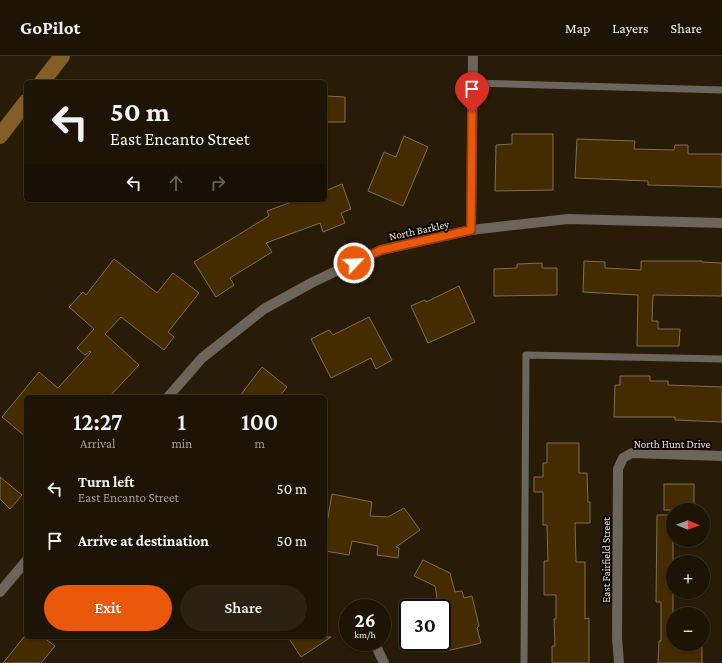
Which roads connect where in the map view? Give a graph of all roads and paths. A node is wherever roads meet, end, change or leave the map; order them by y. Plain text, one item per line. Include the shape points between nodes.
1 (473, 56) edge
2 (472, 83) junction
3 (722, 90) edge
4 (722, 223) edge
5 (471, 230) junction
6 (722, 359) edge
7 (170, 395) edge
8 (722, 456) edge
9 (623, 458) joint
10 (24, 563) edge
11 (0, 592) edge
12 (378, 651) edge
13 (384, 663) edge
14 (524, 663) edge
15 (619, 663) edge

1 - 2 street
2 - 3 lane
2 - 5 street
4 - 5 street, North Barkley via 568,219
5 - 7 street, North Barkley via 381,250 313,282 264,309 202,358
6 - 14 lane via 526,356
8 - 9 street, North Hunt Drive via 632,454
9 - 15 street, East Fairfield Street via 618,469
10 - 11 street
12 - 13 street

